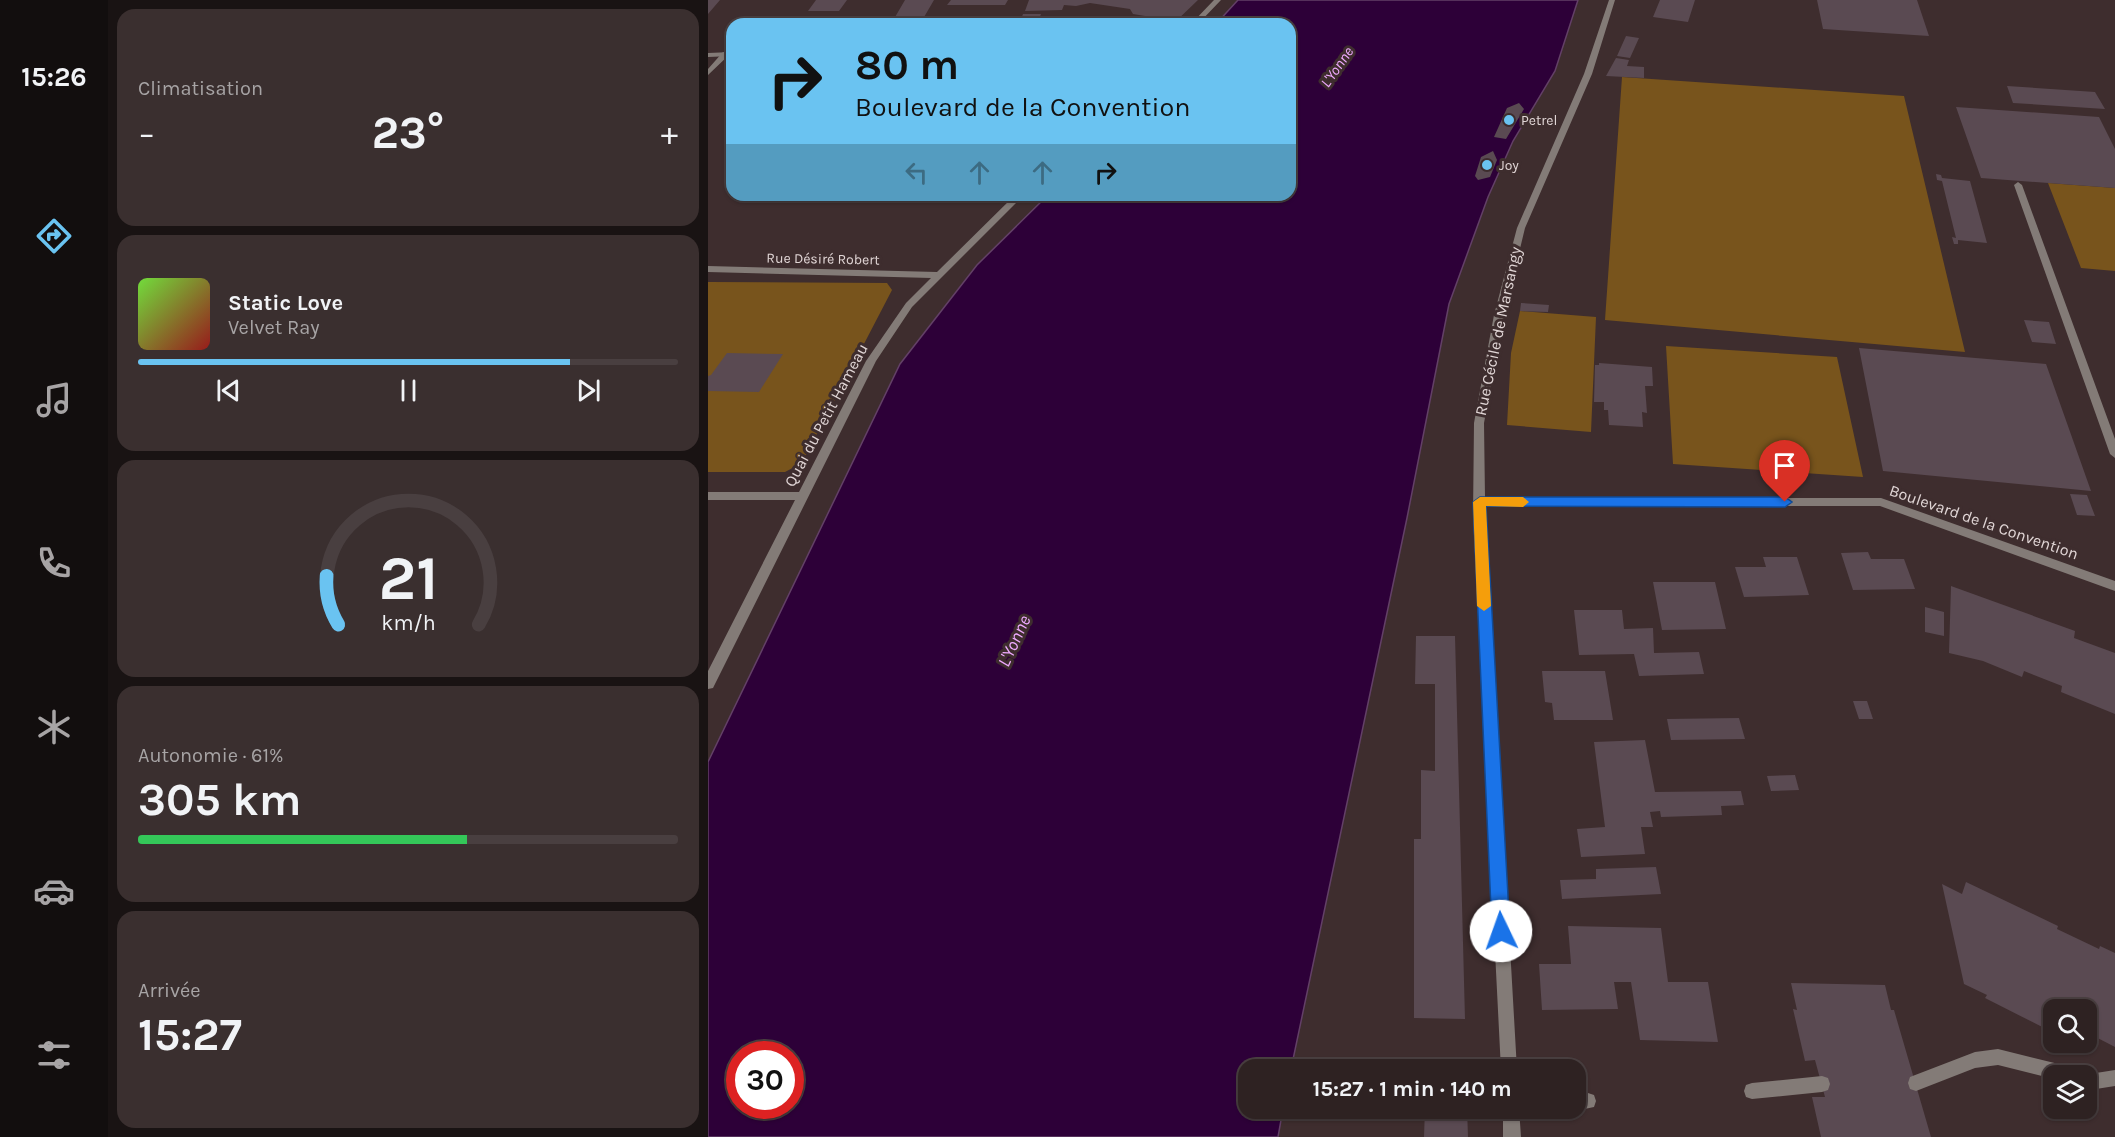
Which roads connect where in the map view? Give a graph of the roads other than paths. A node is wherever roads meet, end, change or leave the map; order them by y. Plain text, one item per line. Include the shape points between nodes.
1 (1218, 0) edge
2 (1612, 0) edge
3 (1200, 18) edge
4 (726, 54) edge
5 (708, 55) edge
6 (726, 57) edge
7 (708, 73) edge
8 (2018, 185) dead end
9 (1014, 201) edge
10 (708, 269) edge
11 (938, 275) junction
12 (2115, 454) edge
13 (708, 496) edge
14 (802, 496) junction
15 (1480, 502) junction
16 (2115, 586) edge
17 (708, 684) edge
18 (1508, 1059) edge
19 (2043, 1068) edge
20 (2115, 1078) edge
21 (2097, 1081) edge
22 (1916, 1083) dead end
23 (1822, 1084) dead end
24 (1752, 1091) dead end
25 (1511, 1119) edge
26 (1512, 1137) edge

1 - 3 street
2 - 15 street, Rue Cécile de Marsangy via 1588,74 1521,228 1499,315 1479,423
4 - 5 street
6 - 7 street
8 - 12 street
9 - 11 street, Quai du Petit Hameau
10 - 11 street, Rue Désiré Robert
11 - 14 street, Quai du Petit Hameau via 909,305 872,361
13 - 14 street
14 - 17 street, Quai du Petit Hameau
15 - 16 street, Boulevard de la Convention via 1881,502
15 - 18 street, Rue Cécile de Marsangy
19 - 22 street via 1998,1057 1976,1060
20 - 21 street
23 - 24 street
25 - 26 street

